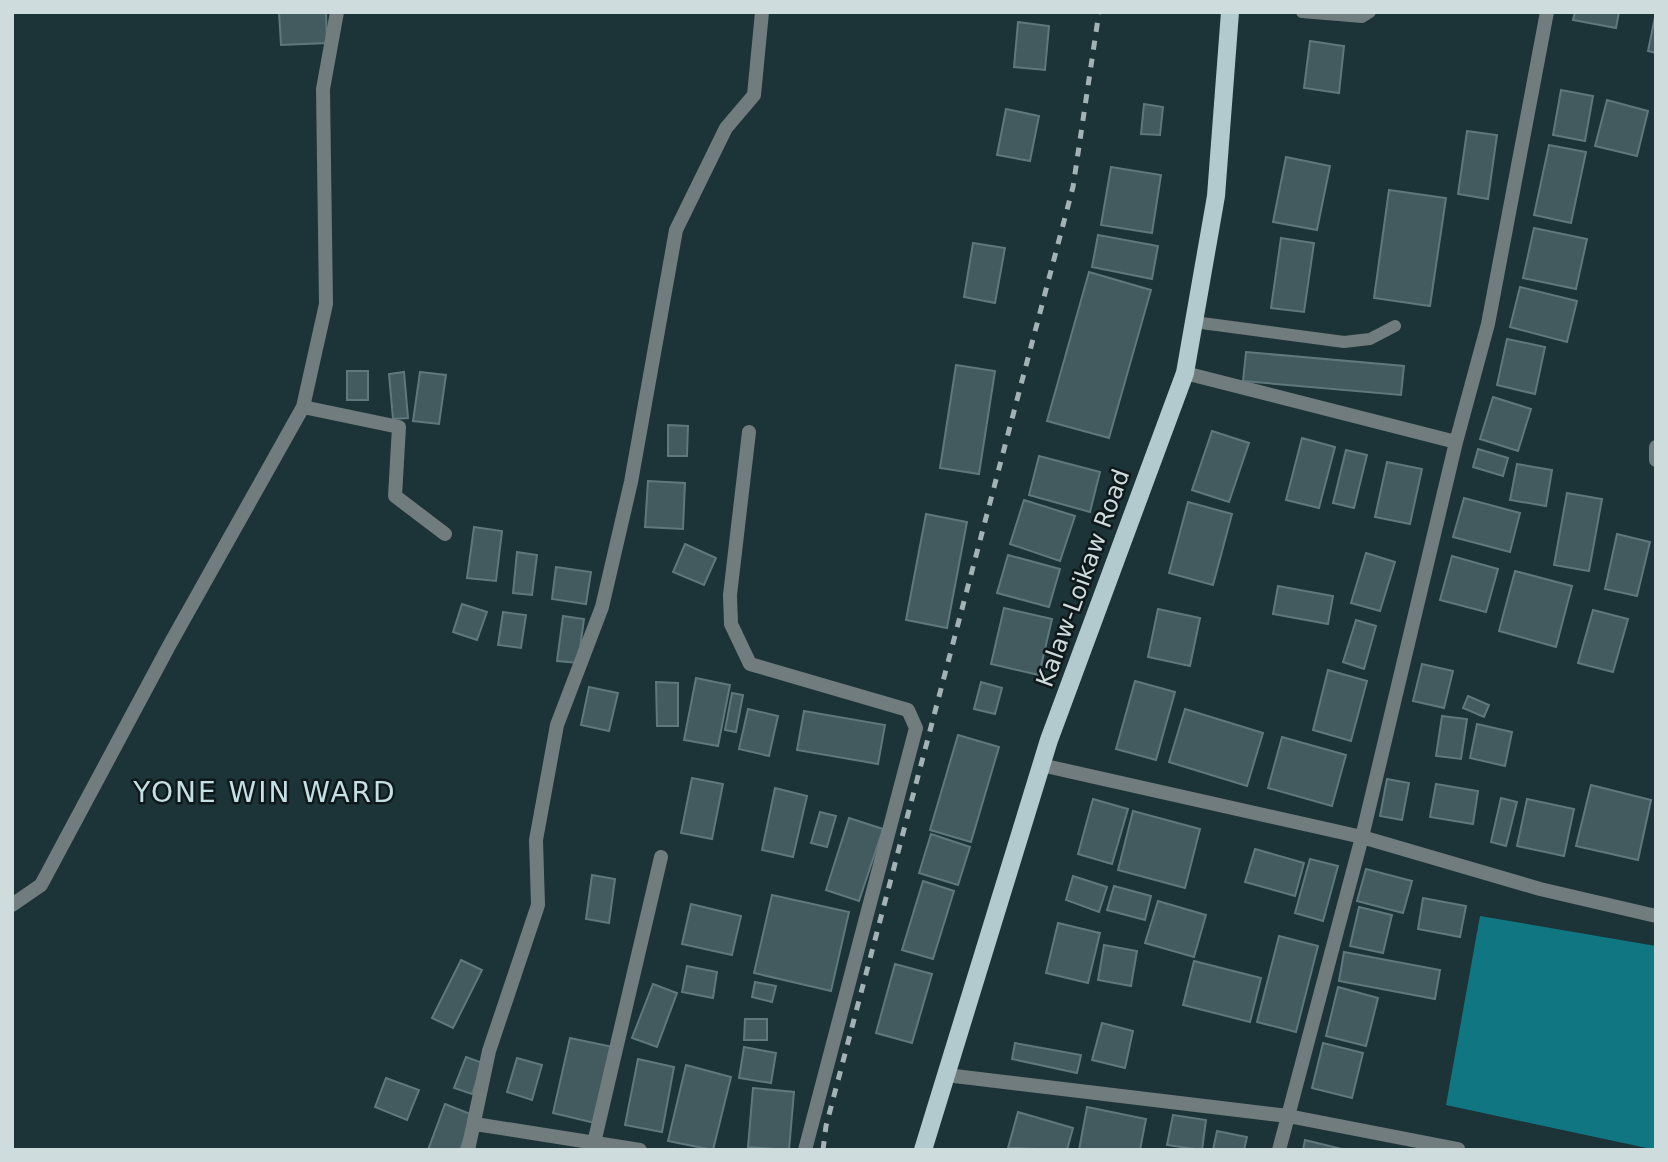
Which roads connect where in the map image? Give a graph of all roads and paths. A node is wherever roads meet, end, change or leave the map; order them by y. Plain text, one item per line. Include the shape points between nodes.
1 (337, 12) edge
2 (762, 12) edge
3 (1230, 12) edge
4 (1302, 12) edge
5 (1370, 12) edge
6 (1547, 12) edge
7 (1194, 323) junction
8 (1395, 326) dead end
9 (1185, 373) junction
10 (303, 407) junction
11 (749, 432) dead end
12 (1455, 442) junction
13 (1656, 446) edge
14 (1656, 460) edge
15 (445, 534) dead end
16 (1041, 765) junction
17 (1362, 837) junction
18 (662, 857) dead end
19 (12, 905) edge
20 (1656, 916) edge
21 (946, 1075) junction
22 (1288, 1116) junction
23 (475, 1124) junction
24 (594, 1143) junction
25 (1458, 1149) edge
26 (468, 1150) edge
27 (640, 1150) edge
28 (805, 1150) edge
29 (923, 1150) edge
30 (1279, 1150) edge

1 - 10 street via 323,89 326,304
2 - 23 street via 754,94 726,128 676,230 631,482 602,607 557,725 536,840 538,905 489,1051
3 - 7 main road, Kalaw-Loikaw Road via 1216,196
4 - 5 lane via 1362,17
6 - 12 street via 1488,324
7 - 8 lane via 1344,342 1370,339
7 - 9 main road, Kalaw-Loikaw Road
9 - 12 street
9 - 16 main road, Kalaw-Loikaw Road
10 - 15 street via 399,427 395,496
10 - 19 street via 41,885
11 - 28 street via 730,596 731,624 750,664 908,710 916,728
12 - 17 street
13 - 14 street
16 - 17 street
16 - 21 main road, Kalaw-Loikaw Road
17 - 20 street via 1540,889
17 - 22 street
18 - 24 street
21 - 22 street
21 - 29 main road, Kalaw-Loikaw Road
22 - 25 street
22 - 30 street
23 - 24 street
23 - 26 street
24 - 27 street

